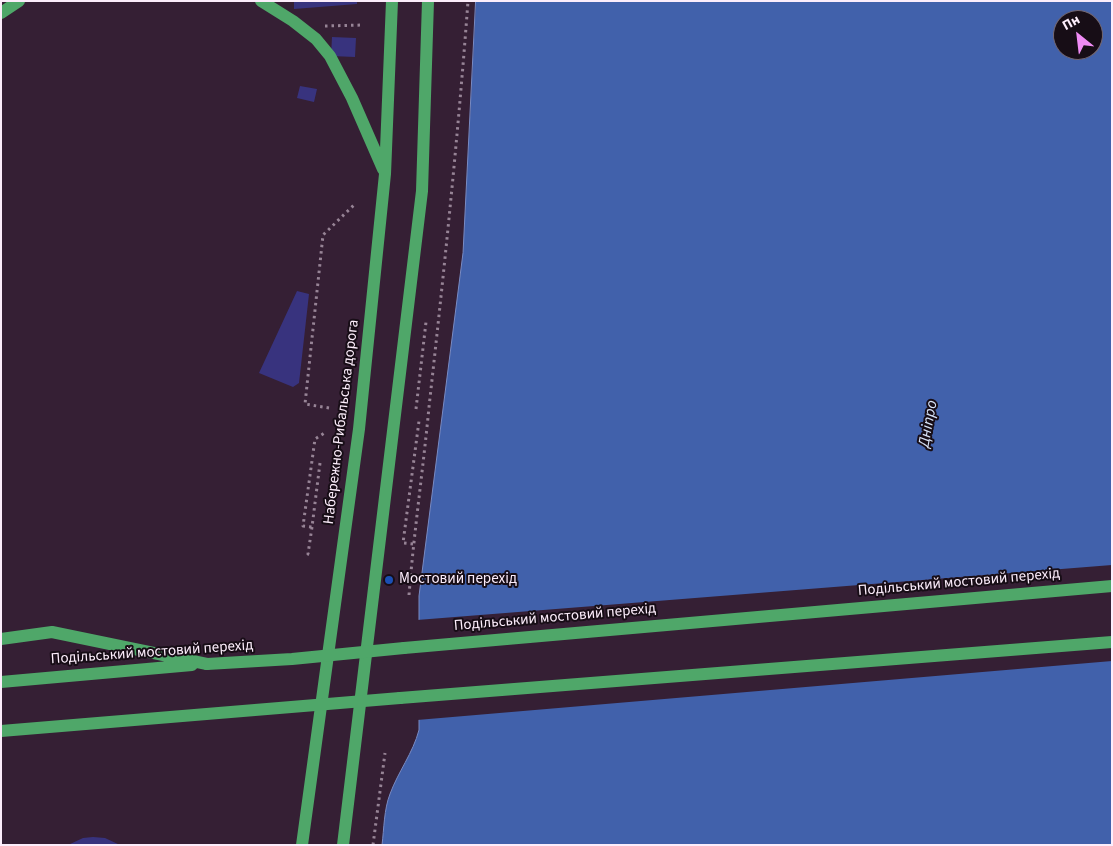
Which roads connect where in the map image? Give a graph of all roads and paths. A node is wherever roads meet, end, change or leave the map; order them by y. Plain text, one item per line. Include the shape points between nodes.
1 (19, 1) edge
2 (261, 1) edge
3 (392, 1) edge
4 (428, 1) edge
5 (468, 1) edge
6 (1, 13) edge
7 (384, 174) junction
8 (355, 204) dead end
9 (426, 322) dead end
10 (330, 408) dead end
11 (416, 409) dead end
12 (418, 421) dead end
13 (326, 432) dead end
14 (320, 463) dead end
15 (312, 527) junction
16 (413, 544) junction
17 (313, 555) dead end
18 (1112, 586) edge
19 (410, 594) dead end
20 (1, 639) edge
21 (1112, 642) edge
22 (207, 664) junction
23 (1, 682) edge
24 (1, 731) edge
25 (385, 752) dead end
26 (302, 845) edge
27 (343, 845) edge
28 (373, 845) edge

1 - 6 main road
2 - 7 main road via 316,39 330,56 352,98
3 - 7 main road, Набережно-Рибальська дорога
4 - 27 main road via 422,190
5 - 16 path via 451,201
7 - 26 main road, Набережно-Рибальська дорога via 359,429
8 - 10 path via 323,236 305,404
9 - 11 path
12 - 16 path via 403,543
13 - 15 path via 315,439 303,526
14 - 15 path
15 - 17 path via 308,554
16 - 19 path
18 - 22 main road, Подільський мостовий перехід, bridge
20 - 22 main road via 52,632
21 - 24 main road, bridge
22 - 23 main road, Подільський мостовий перехід
25 - 28 path

